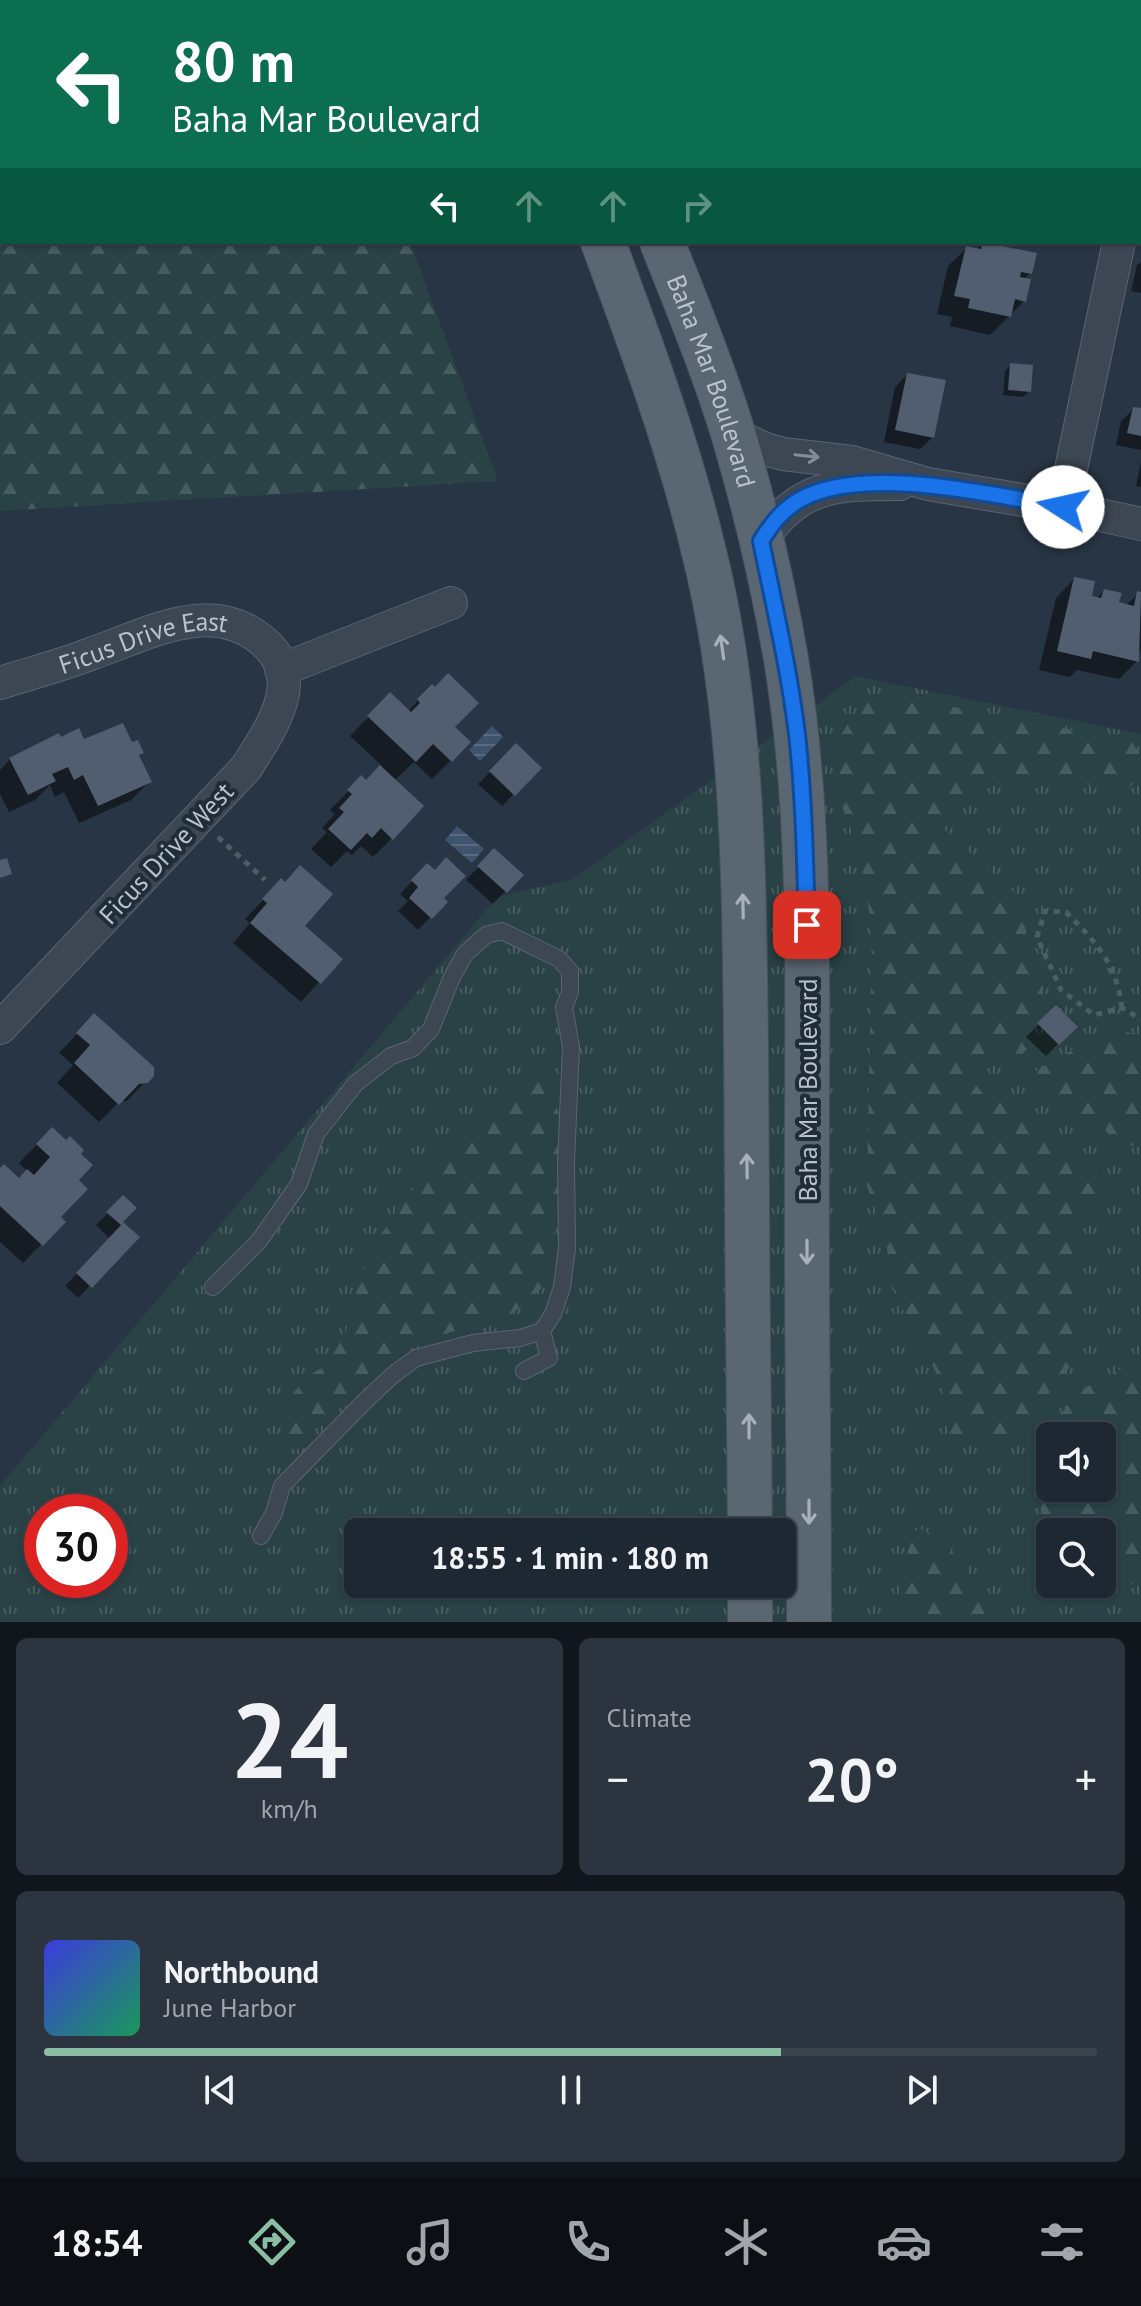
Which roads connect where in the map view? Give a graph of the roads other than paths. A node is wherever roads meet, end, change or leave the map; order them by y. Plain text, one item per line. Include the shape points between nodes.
1 (604, 244) edge
2 (663, 244) edge
3 (1119, 244) edge
4 (733, 434) junction
5 (928, 484) junction
6 (1063, 507) junction
7 (1141, 524) edge
8 (761, 541) junction
9 (451, 603) dead end
10 (279, 663) junction
11 (0, 683) edge
12 (0, 1028) edge
13 (213, 1287) dead end
14 (542, 1331) junction
15 (524, 1371) dead end
16 (750, 1518) edge
17 (261, 1536) dead end
18 (750, 1598) edge
19 (750, 1622) edge
20 (809, 1622) edge

16 -> 1 main road, Baha Mar Boulevard via 744,934 741,801 732,722 704,549
2 - 4 main road, Baha Mar Boulevard
3 - 6 street
4 -> 5 street via 765,449 852,462
4 - 8 main road, Baha Mar Boulevard
5 - 6 street
5 - 8 street via 821,490 785,509
6 - 7 street
8 -> 20 main road, Baha Mar Boulevard via 785,657 803,804
9 - 10 street
10 - 11 street, Ficus Drive East via 255,633 225,622 193,620
10 - 12 street, Ficus Drive West via 285,688 274,723 246,768
13 - 14 lane via 267,1230 299,1184 316,1134 355,1084 391,1056 413,1048 431,1029 465,954 486,935 502,931 559,959 570,971 564,1007 571,1047 567,1248 562,1287
14 - 15 lane via 549,1358
14 - 17 lane via 416,1358 394,1374 282,1486
18 - 19 main road

